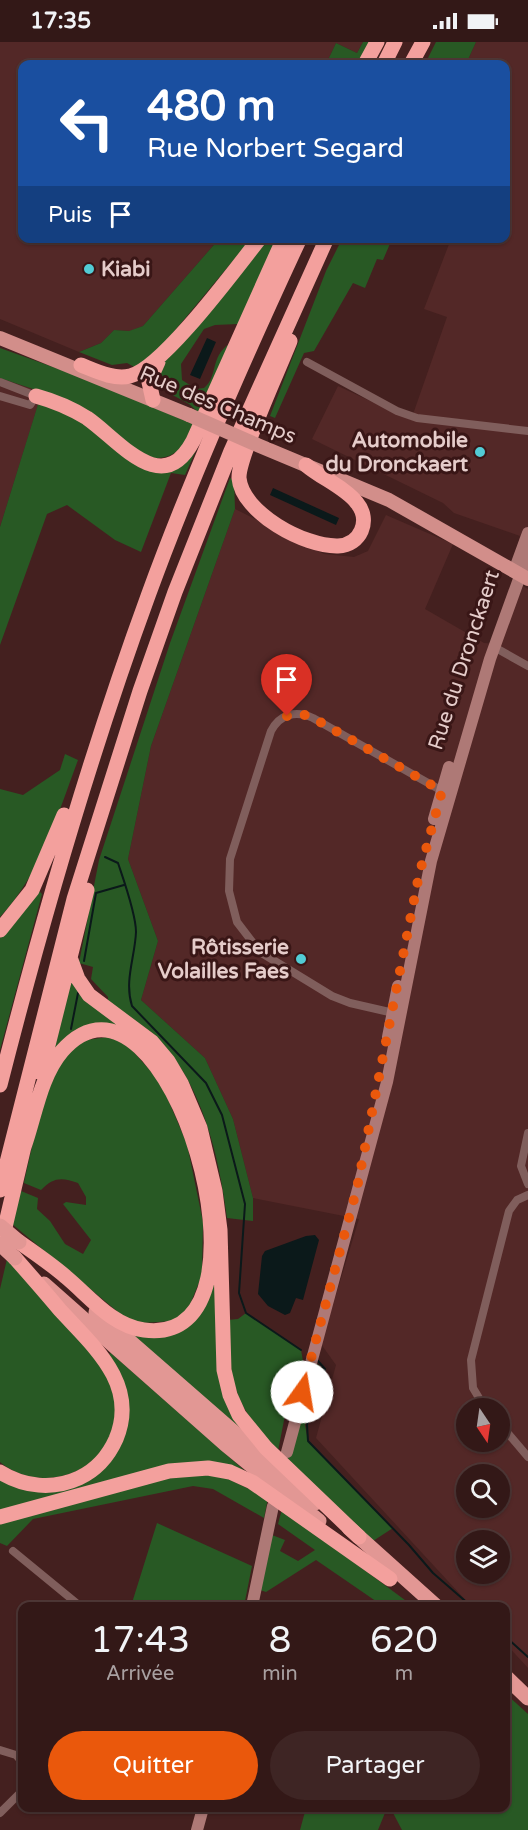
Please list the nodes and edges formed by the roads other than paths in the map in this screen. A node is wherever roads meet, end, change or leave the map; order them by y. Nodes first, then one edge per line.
1 (377, 42) edge
2 (395, 42) edge
3 (423, 42) edge
4 (366, 60) edge
5 (386, 60) edge
6 (413, 60) edge
7 (256, 243) edge
8 (282, 243) edge
9 (298, 243) edge
10 (325, 243) edge
11 (331, 243) edge
12 (0, 331) edge
13 (0, 338) edge
14 (166, 350) junction
15 (308, 362) dead end
16 (81, 365) junction
17 (98, 377) junction
18 (0, 382) edge
19 (0, 396) edge
20 (36, 396) junction
21 (153, 400) junction
22 (528, 430) edge
23 (306, 465) junction
24 (528, 533) edge
25 (523, 569) edge
26 (494, 647) junction
27 (528, 666) edge
28 (111, 699) junction
29 (446, 793) junction
30 (101, 819) junction
31 (0, 930) edge
32 (71, 960) junction
33 (397, 1014) junction
34 (0, 1085) edge
35 (528, 1133) edge
36 (24, 1147) junction
37 (528, 1184) edge
38 (0, 1190) edge
39 (528, 1195) edge
40 (0, 1226) edge
41 (19, 1242) junction
42 (0, 1244) edge
43 (0, 1249) edge
44 (15, 1258) junction
45 (479, 1398) edge
46 (510, 1436) edge
47 (285, 1449) dead end
48 (528, 1457) edge
49 (0, 1472) edge
50 (273, 1506) dead end
51 (0, 1517) edge
52 (359, 1537) junction
53 (14, 1551) dead end
54 (390, 1579) junction
55 (75, 1602) edge
56 (253, 1602) edge
57 (418, 1602) edge
58 (432, 1602) edge
59 (510, 1674) edge
60 (510, 1681) edge
61 (528, 1691) edge
62 (528, 1698) edge
63 (0, 1750) edge
64 (18, 1757) edge
65 (18, 1795) edge
66 (202, 1812) edge
67 (0, 1813) edge
68 (197, 1830) edge

1 - 4 highway
2 - 5 highway
3 - 6 highway
7 - 14 highway
8 - 20 highway
9 - 28 highway
10 - 30 highway
11 - 23 highway
12 - 16 main road, Rue des Champs
13 - 17 main road, Rue des Champs
14 - 16 highway
14 - 21 highway
15 - 22 street
16 - 17 main road, Rue des Champs
17 - 21 main road, Rue des Champs
18 - 20 street
19 - 20 street
21 - 23 main road, Rue des Champs, bridge
23 - 25 main road, Rue des Champs
24 - 25 main road, Rue du Dronckaert
25 - 26 main road, Rue du Dronckaert
25 - 29 main road, Rue du Dronckaert
26 - 27 street
26 - 29 main road, Rue du Dronckaert
28 - 31 highway
28 - 34 highway
29 - 33 main road, Rue du Dronckaert
29 - 33 street
30 - 32 highway
30 - 38 highway
32 - 36 highway
32 - 52 highway
33 - 47 main road, Rue du Dronckaert
35 - 37 street
36 - 41 highway
36 - 43 highway
39 - 45 street
40 - 41 highway, bridge
41 - 52 highway
42 - 44 highway, bridge
44 - 49 highway
44 - 54 highway
46 - 48 street
50 - 56 main road
51 - 54 highway
52 - 58 highway
53 - 55 street
54 - 57 highway
59 - 61 highway
60 - 62 highway
63 - 64 street
65 - 67 street
66 - 68 main road

